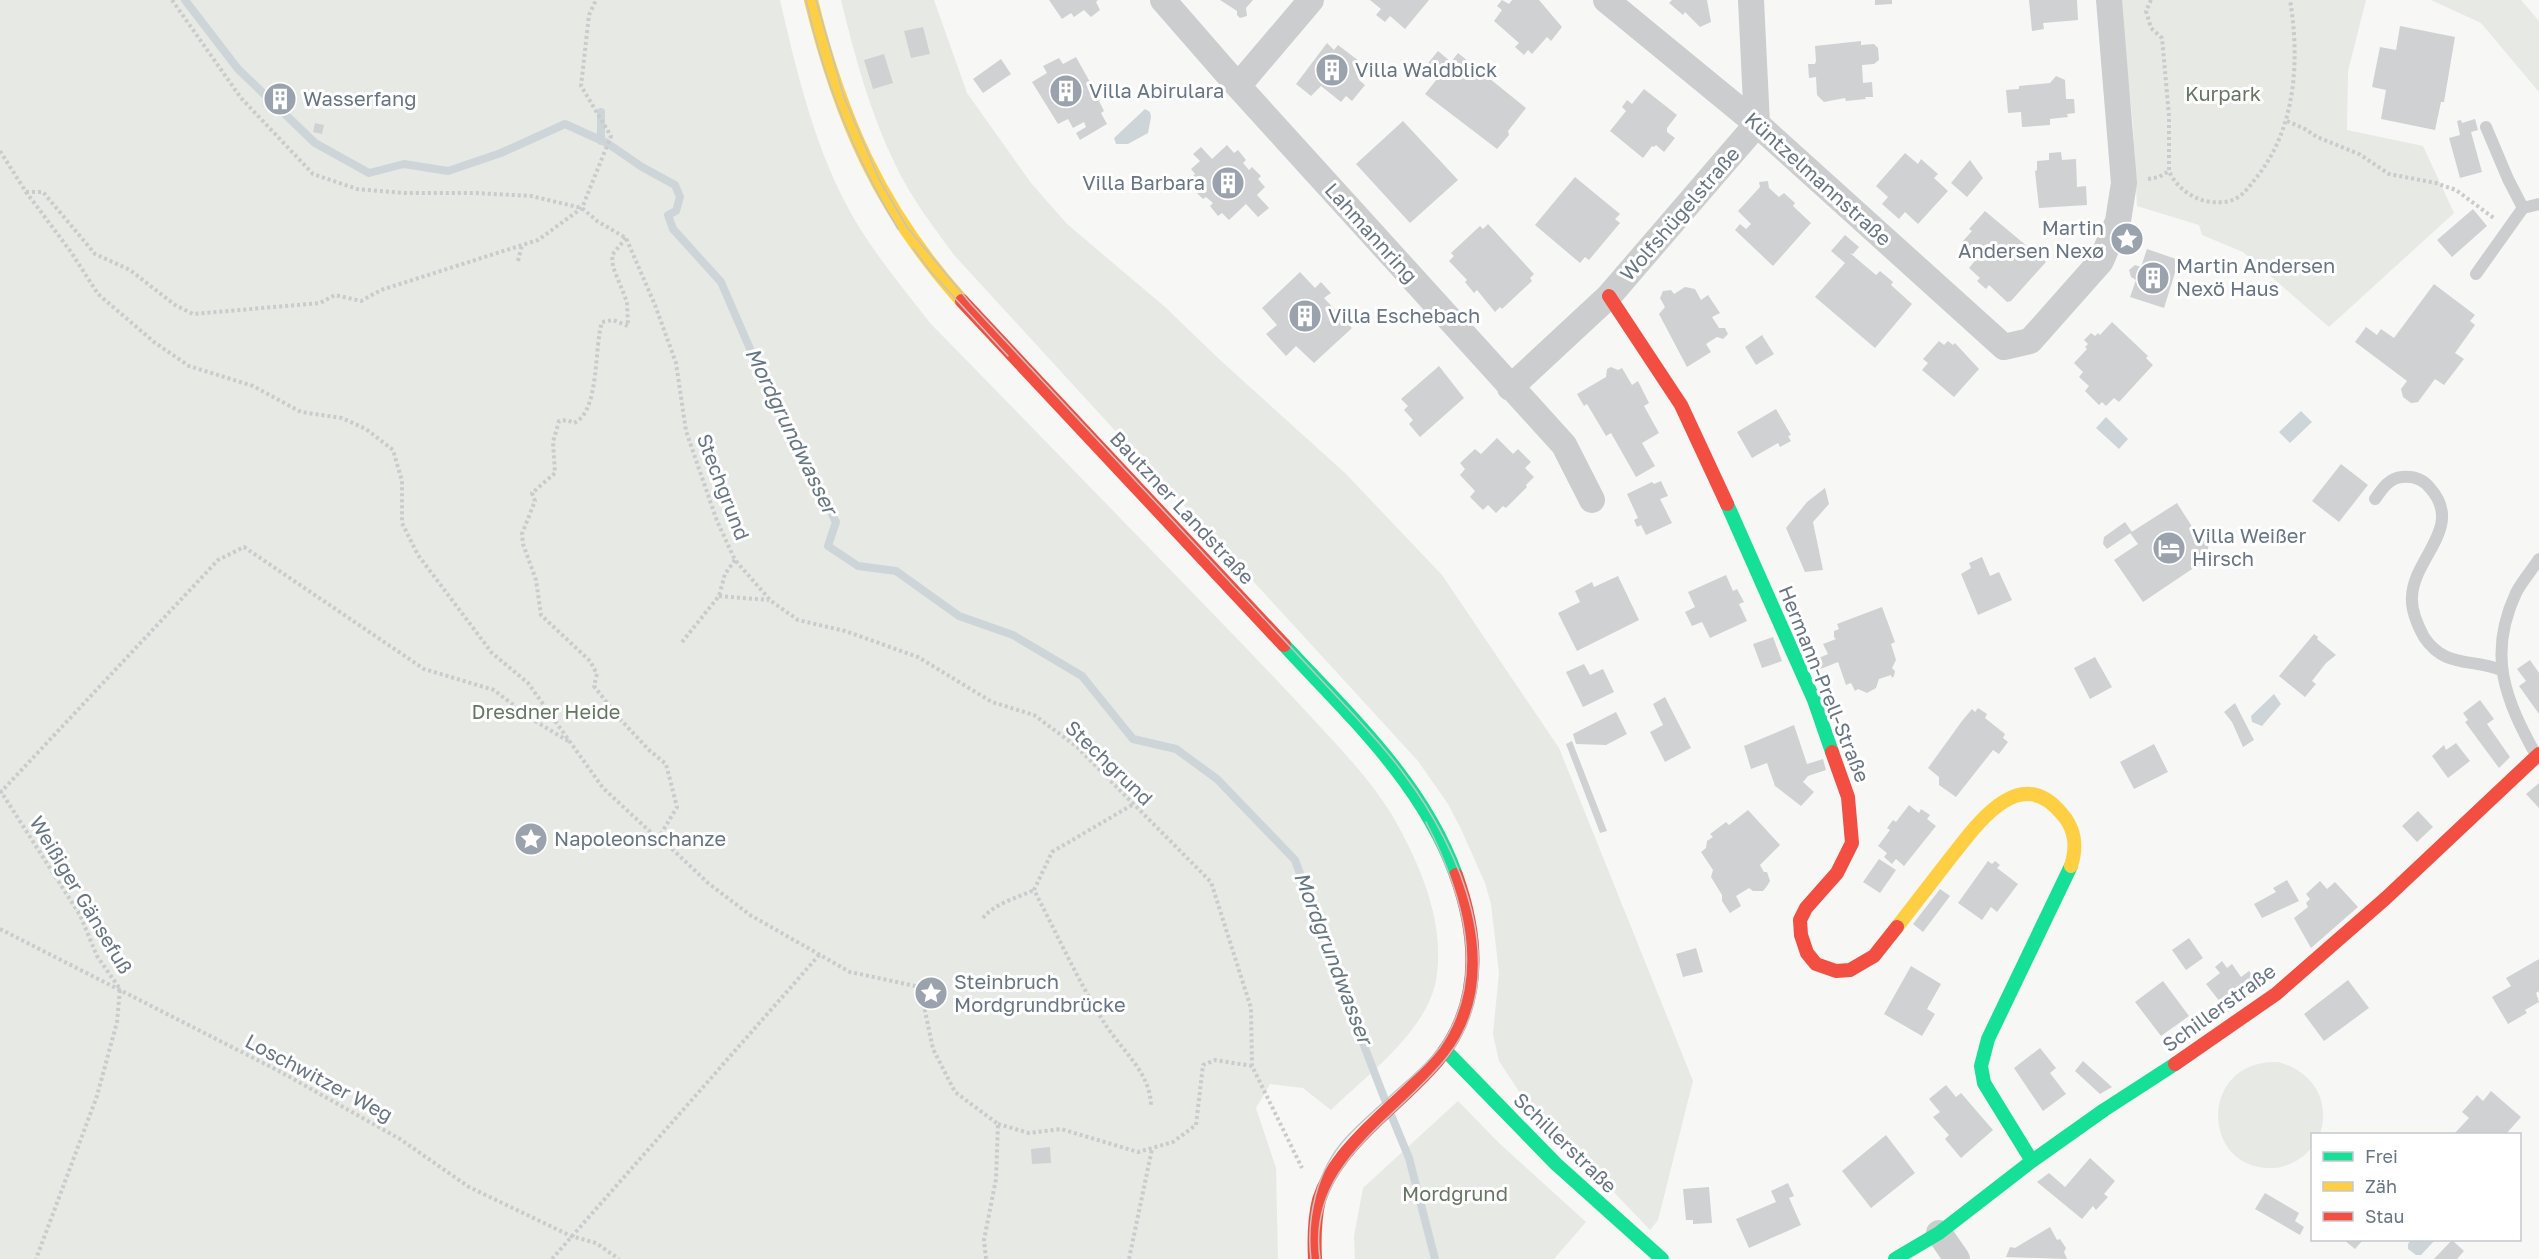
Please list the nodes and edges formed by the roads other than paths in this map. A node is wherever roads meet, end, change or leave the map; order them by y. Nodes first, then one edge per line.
1 (811, 0) edge
2 (1163, 0) edge
3 (1311, 0) edge
4 (1606, 0) edge
5 (1751, 0) edge
6 (2109, 0) edge
7 (1238, 86) junction
8 (1757, 124) junction
9 (2486, 127) dead end
10 (2539, 204) edge
11 (2523, 208) junction
12 (2476, 274) dead end
13 (1609, 296) junction
14 (1510, 388) junction
15 (2375, 499) dead end
16 (1592, 500) dead end
17 (2539, 559) edge
18 (2502, 670) junction
19 (2538, 755) edge
20 (1445, 1050) junction
21 (2032, 1161) junction
22 (1939, 1233) junction
23 (1316, 1259) edge
24 (1662, 1259) edge
25 (1895, 1259) edge
26 (1957, 1259) edge

1 - 20 street, Bautzner Landstraße
2 - 7 street, Lahmannring
3 - 7 street
4 - 8 street, Küntzelmannstraße
5 - 8 street
6 - 8 street, Küntzelmannstraße
7 - 14 street, Lahmannring
8 - 13 street, Wolfshügelstraße
9 - 11 lane
10 - 11 lane
11 - 12 lane
13 - 14 street, Wolfshügelstraße
13 - 21 street, Hermann-Prell-Straße
14 - 16 street, Lahmannring
15 - 18 lane
17 - 18 lane
18 - 19 lane
19 - 21 street, Schillerstraße
20 - 23 street, Bautzner Landstraße
20 - 24 street, Schillerstraße
21 - 22 street, Schillerstraße
22 - 25 street, Schillerstraße
22 - 26 street

